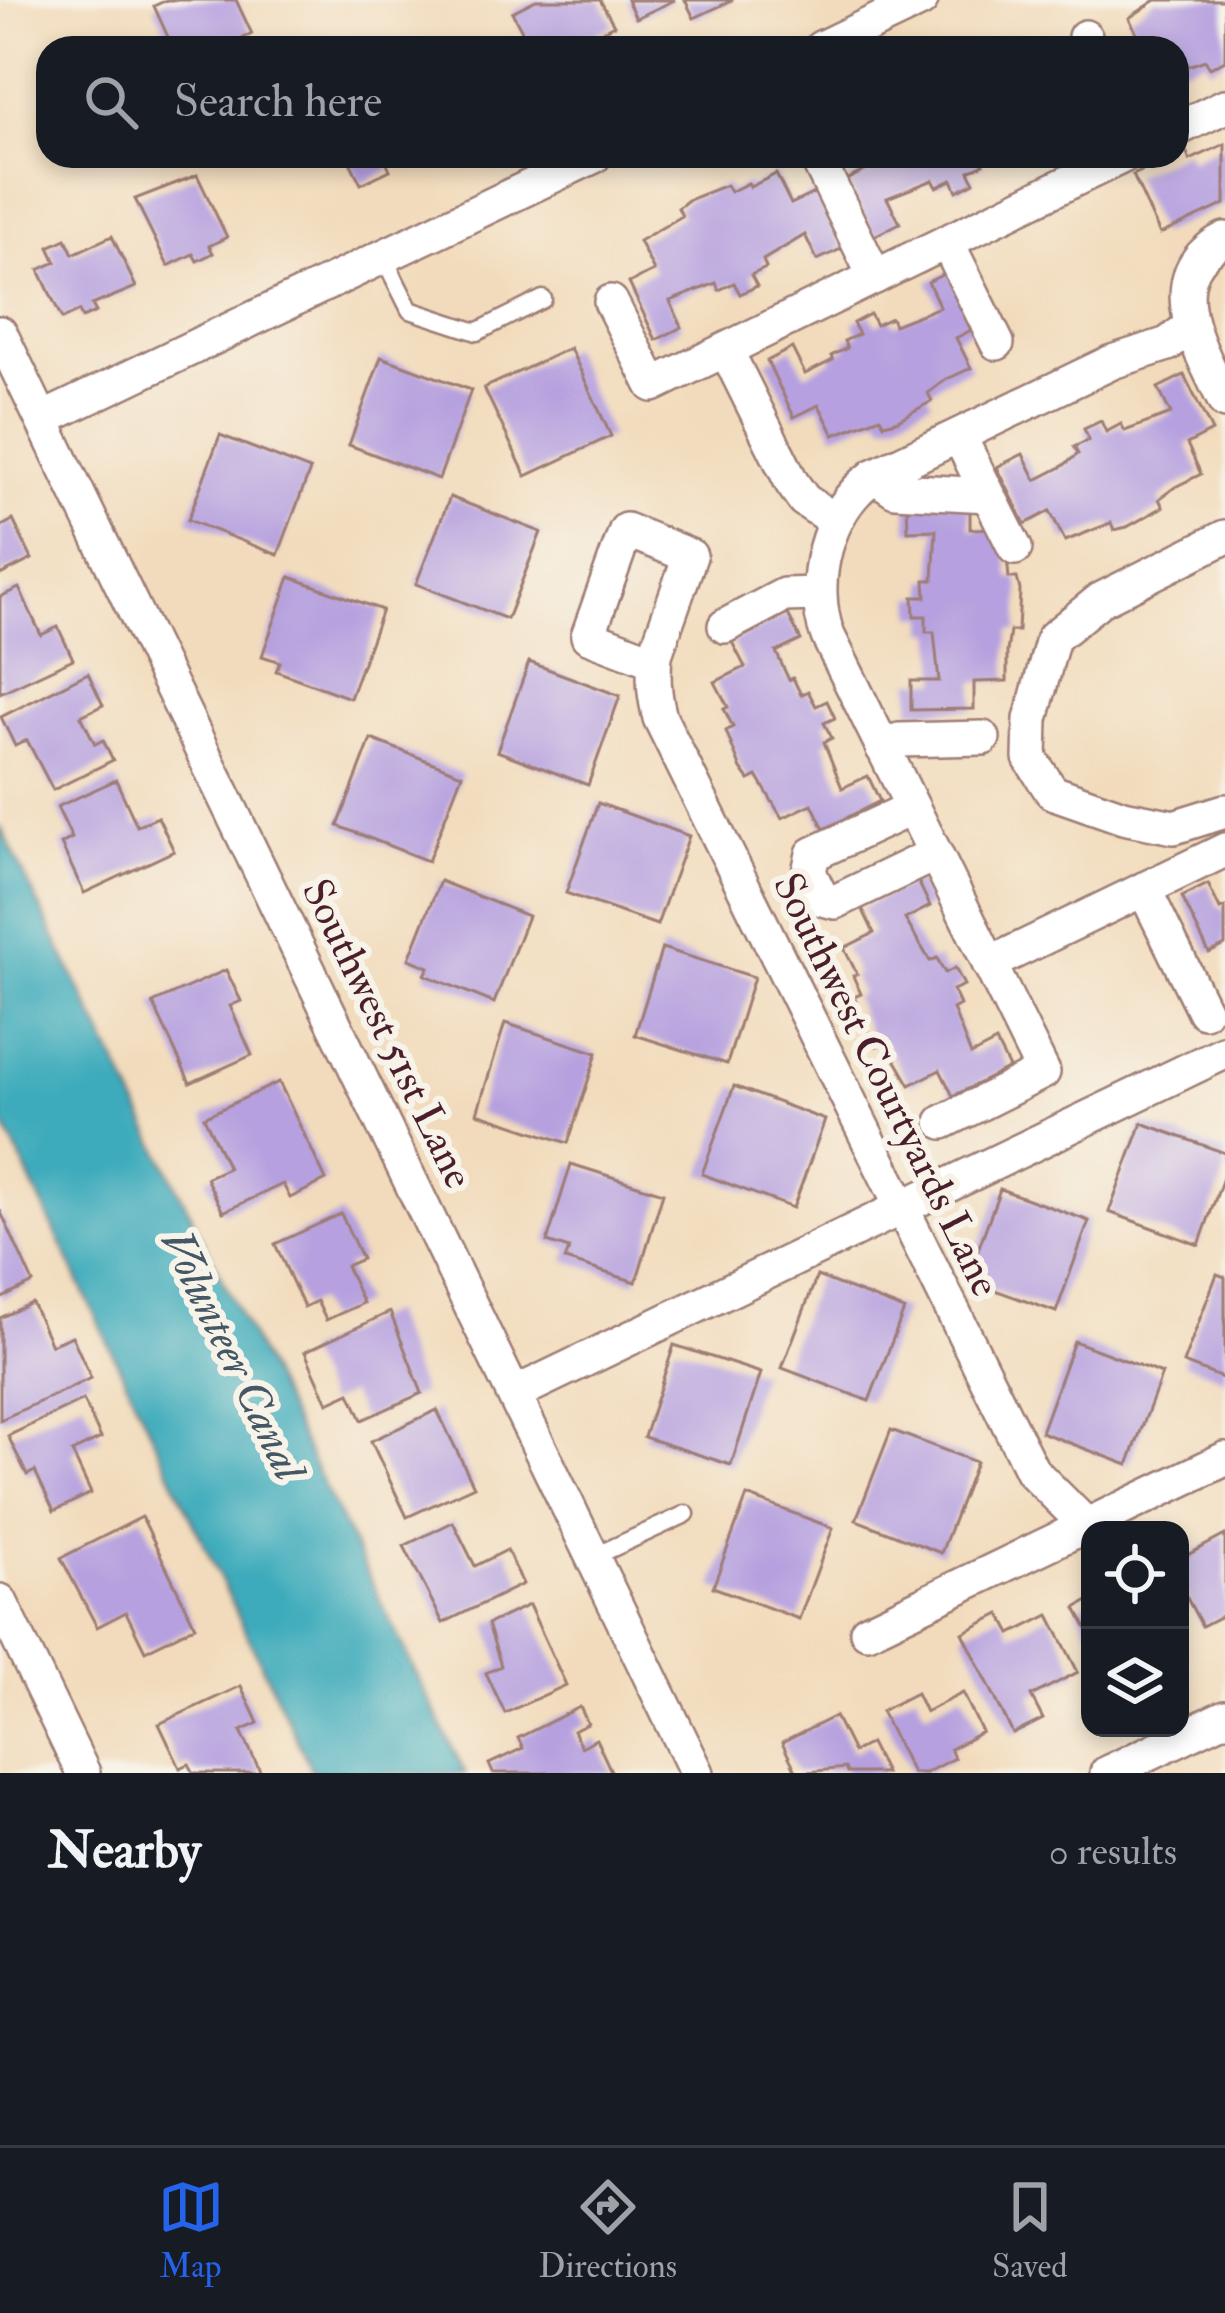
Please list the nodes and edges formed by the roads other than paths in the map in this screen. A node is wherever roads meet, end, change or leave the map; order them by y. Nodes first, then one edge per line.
1 (921, 0) edge
2 (846, 36) edge
3 (1225, 106) edge
4 (1189, 123) edge
5 (569, 168) edge
6 (822, 168) edge
7 (1079, 168) edge
8 (1225, 239) edge
9 (947, 242) junction
10 (383, 256) junction
11 (875, 277) junction
12 (543, 299) dead end
13 (611, 302) dead end
14 (1190, 327) junction
15 (0, 333) edge
16 (997, 343) dead end
17 (726, 350) junction
18 (1225, 401) edge
19 (43, 419) junction
20 (959, 436) junction
21 (874, 476) junction
22 (988, 495) junction
23 (834, 520) junction
24 (1225, 537) edge
25 (1015, 548) dead end
26 (818, 594) junction
27 (725, 626) dead end
28 (654, 662) dead end
29 (983, 738) dead end
30 (882, 747) junction
31 (912, 808) junction
32 (1225, 811) edge
33 (1225, 850) edge
34 (935, 854) junction
35 (1144, 890) junction
36 (989, 964) junction
37 (1204, 1011) dead end
38 (1225, 1052) edge
39 (943, 1123) dead end
40 (899, 1211) junction
41 (514, 1394) junction
42 (1225, 1459) edge
43 (686, 1514) dead end
44 (1082, 1521) edge
45 (1091, 1521) edge
46 (1081, 1526) edge
47 (593, 1557) junction
48 (0, 1601) edge
49 (867, 1631) dead end
50 (1225, 1717) edge
51 (83, 1773) edge
52 (697, 1773) edge
53 (1107, 1773) edge

1 - 2 street
3 - 4 street
5 - 10 street
6 - 11 street
7 - 9 street
8 - 14 street
9 - 11 street
9 - 16 street
10 - 12 lane
10 - 19 street
11 - 17 street
13 - 17 street
14 - 18 street
14 - 20 street
15 - 19 street, Southwest 51st Lane
17 - 23 street
19 - 41 street, Southwest 51st Lane
20 - 21 street
20 - 22 street
21 - 22 street
21 - 23 street
22 - 25 street
23 - 26 street
24 - 32 street
26 - 27 street
26 - 30 street
28 - 40 street, Southwest Courtyards Lane
29 - 30 street
30 - 31 street
31 - 34 street
31 - 34 street
33 - 35 street
34 - 36 street
35 - 36 street
35 - 37 street
36 - 39 street
38 - 40 street
40 - 41 street
40 - 44 street, Southwest Courtyards Lane
41 - 47 street, Southwest 51st Lane
42 - 45 street
43 - 47 lane
46 - 49 street
47 - 52 street, Southwest 51st Lane
48 - 51 street
50 - 53 street

